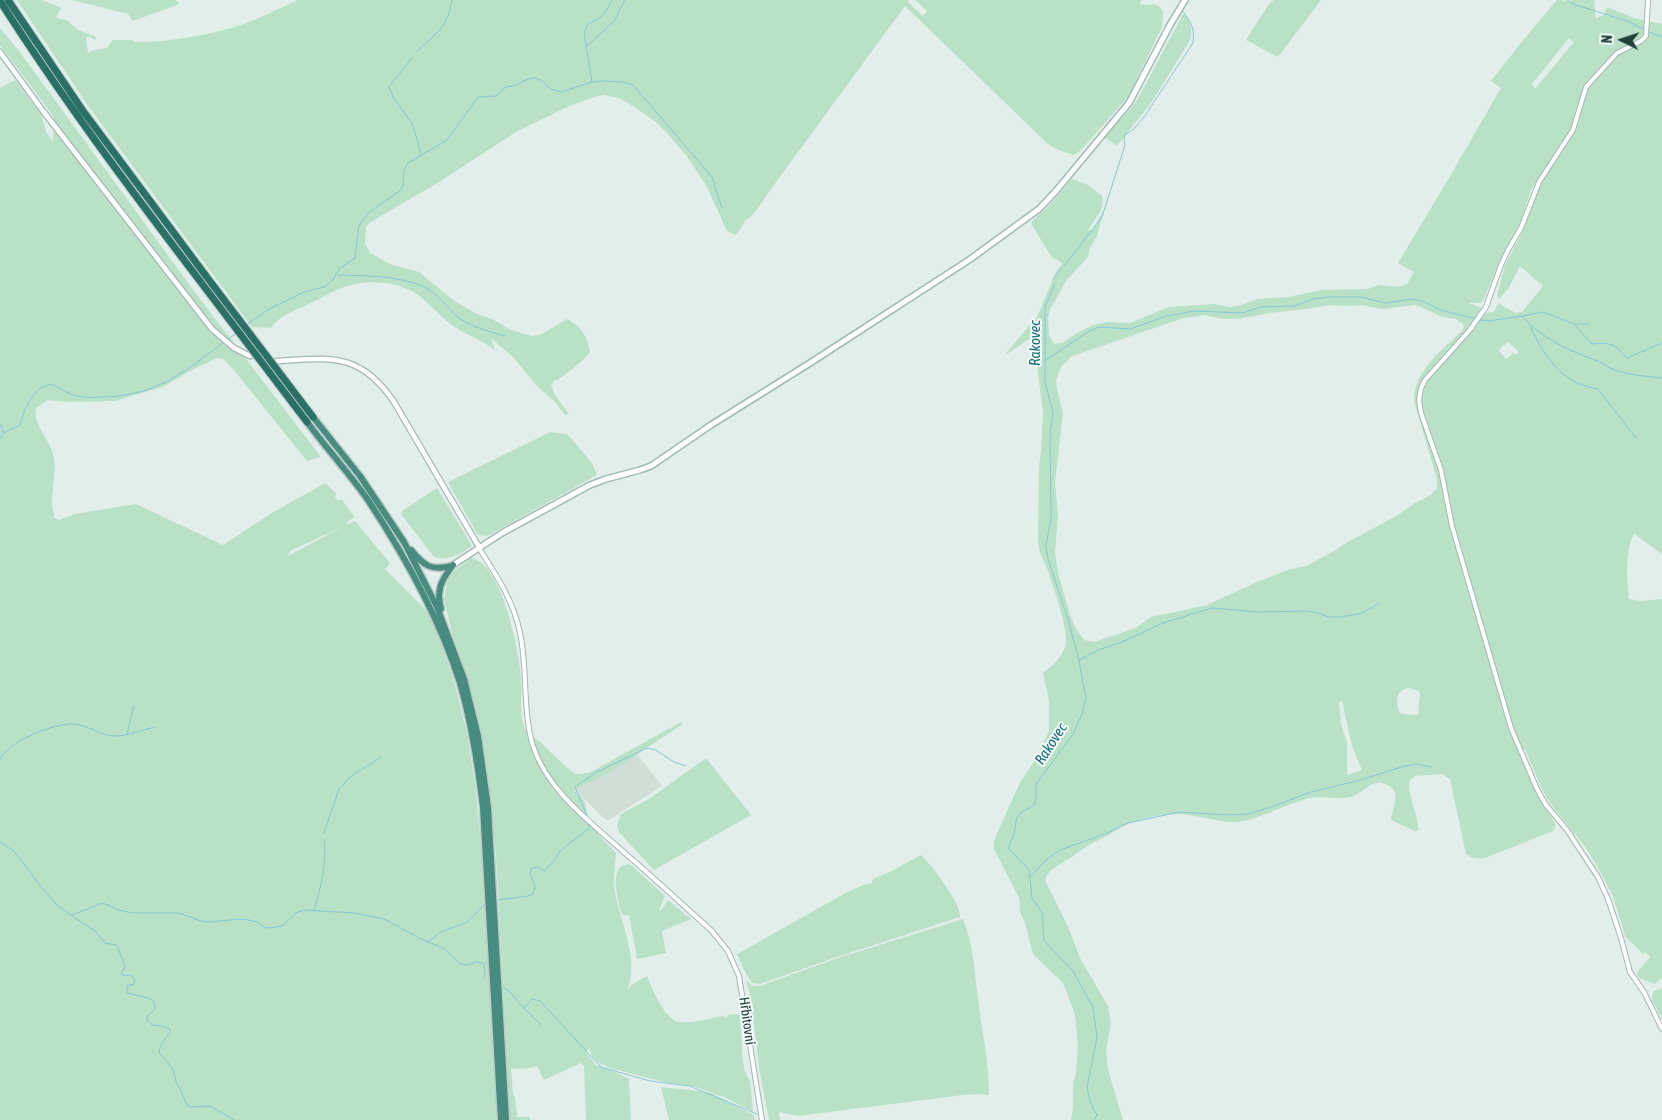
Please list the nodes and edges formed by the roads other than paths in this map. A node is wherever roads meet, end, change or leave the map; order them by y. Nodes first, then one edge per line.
1 (8, 0) edge
2 (1185, 0) edge
3 (1648, 0) edge
4 (0, 1) edge
5 (0, 52) edge
6 (203, 278) junction
7 (250, 356) tunnel mouth
8 (277, 360) tunnel mouth
9 (313, 417) joint
10 (307, 422) joint
11 (404, 542) junction
12 (479, 547) junction
13 (453, 565) junction
14 (447, 630) junction
15 (1662, 1029) edge
16 (501, 1120) edge
17 (506, 1120) edge
18 (762, 1120) edge

1 - 6 highway
2 - 12 main road
3 - 15 street
4 - 6 highway
5 - 7 street
6 - 9 highway, bridge
6 - 10 highway, bridge
8 - 12 street
9 - 11 highway
10 - 16 highway
11 - 13 highway
11 - 14 highway
12 - 13 main road
12 - 18 street, Hřbitovní
13 - 14 highway
14 - 17 highway

